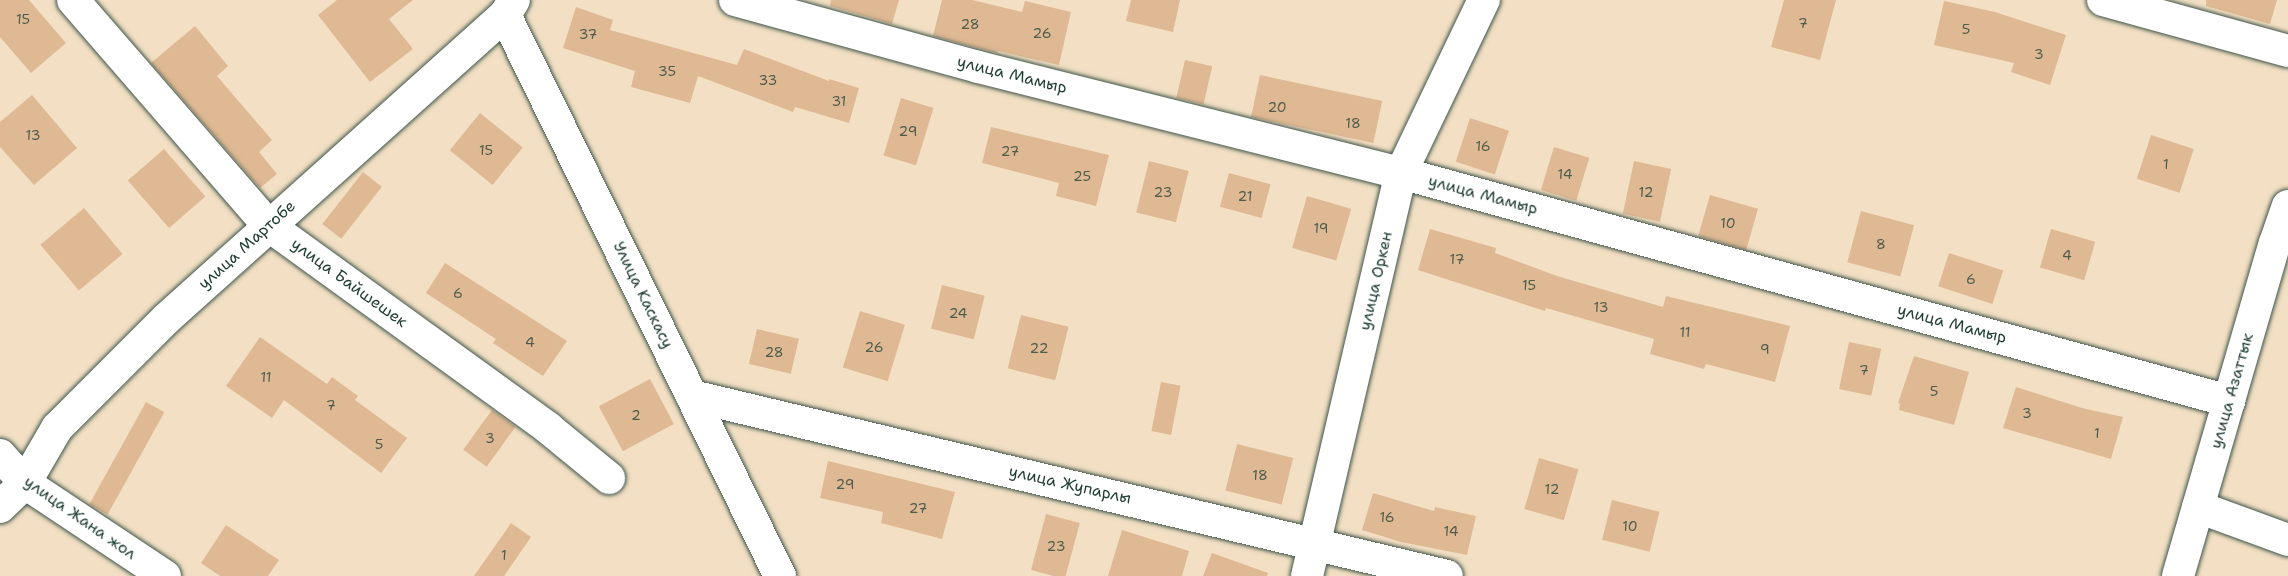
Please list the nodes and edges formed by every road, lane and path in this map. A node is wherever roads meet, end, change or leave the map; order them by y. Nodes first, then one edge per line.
1 (73, 0) edge
2 (735, 0) edge
3 (1484, 0) edge
4 (2103, 0) edge
5 (510, 7) edge
6 (2288, 51) edge
7 (1401, 172) junction
8 (2288, 206) edge
9 (268, 225) junction
10 (2281, 246) edge
11 (692, 396) junction
12 (2229, 401) junction
13 (0, 455) edge
14 (609, 478) dead end
15 (25, 483) junction
16 (0, 507) edge
17 (2198, 507) junction
18 (2288, 540) edge
19 (1315, 543) junction
20 (165, 576) edge
21 (780, 576) edge
22 (1307, 576) edge
23 (1447, 576) edge
24 (2178, 576) edge

1 - 9 street, улица Байшешек
2 - 7 street, улица Мамыр
3 - 7 street, улица Оркен
4 - 6 street
5 - 9 street, улица Мартобе
5 - 11 street, Улица Каскасу
7 - 12 street, улица Мамыр
7 - 19 street, улица Оркен
8 - 10 street, улица Азаттык
9 - 14 street, улица Байшешек
9 - 15 street, улица Мартобе
10 - 12 street, улица Азаттык
11 - 19 street, улица Жупарлы
11 - 21 street, Улица Каскасу
12 - 17 street, улица Азаттык
13 - 15 street, улица Жана жол
15 - 16 street, улица Мартобе
15 - 20 street, улица Жана жол
17 - 18 street
17 - 24 street, улица Азаттык
19 - 22 street, улица Оркен
19 - 23 street, улица Жупарлы

